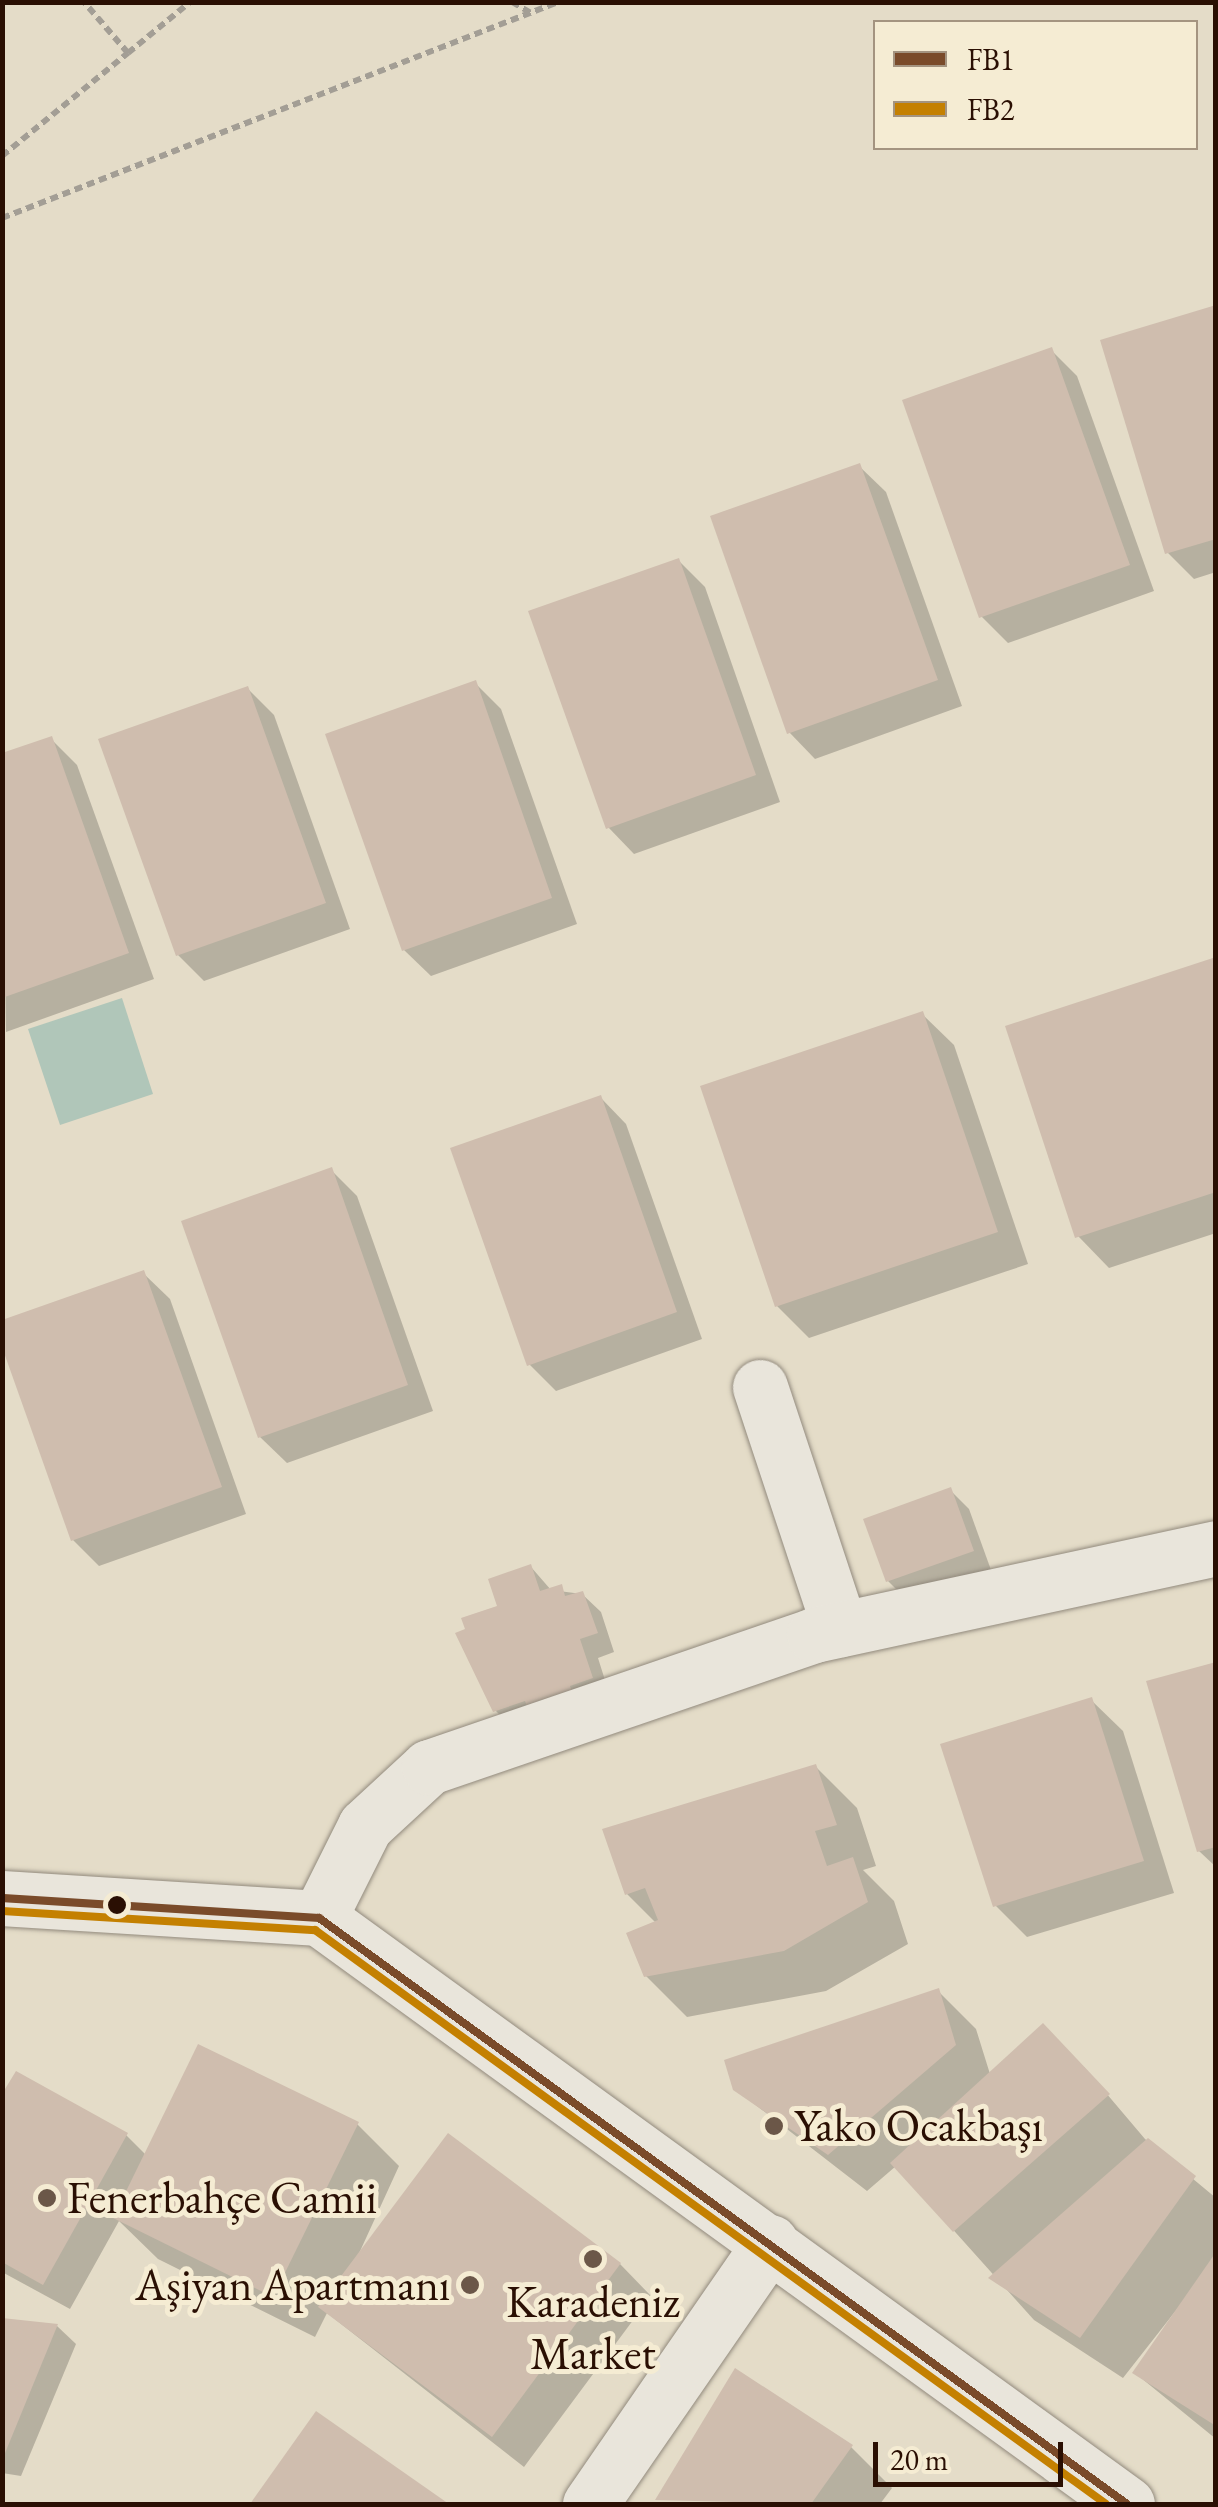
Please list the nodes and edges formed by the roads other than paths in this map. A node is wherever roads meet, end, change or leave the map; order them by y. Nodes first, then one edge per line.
1 (760, 1387) dead end
2 (1216, 1548) edge
3 (840, 1629) junction
4 (2, 1898) edge
5 (319, 1918) junction
6 (770, 2242) junction
7 (590, 2504) edge
8 (1128, 2504) edge

1 - 3 street
2 - 3 street
3 - 5 street
4 - 5 street
5 - 6 street
6 - 7 street
6 - 8 street

